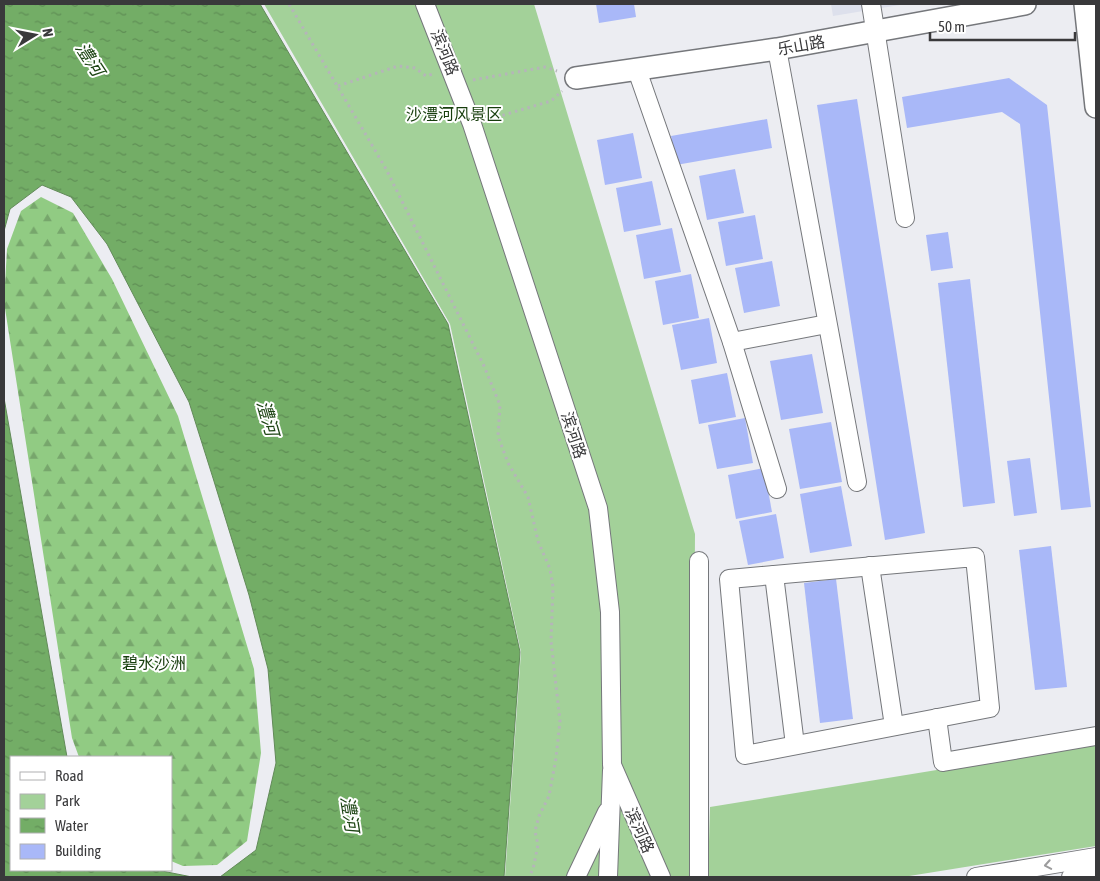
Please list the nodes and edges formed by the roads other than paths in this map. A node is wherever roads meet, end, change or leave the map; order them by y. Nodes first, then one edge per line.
1 (425, 4) edge
2 (871, 4) edge
3 (1025, 4) edge
4 (1085, 4) edge
5 (875, 32) junction
6 (777, 50) junction
7 (637, 70) junction
8 (576, 78) road end
9 (1096, 107) edge
10 (905, 218) dead end
11 (827, 324) junction
12 (732, 342) junction
13 (857, 482) dead end
14 (777, 489) dead end
15 (698, 561) dead end
16 (870, 566) junction
17 (774, 575) junction
18 (937, 718) junction
19 (894, 726) junction
20 (1096, 736) edge
21 (795, 745) junction
22 (612, 764) junction
23 (611, 805) junction
24 (1096, 857) edge
25 (1096, 872) edge
26 (576, 877) edge
27 (608, 877) edge
28 (661, 877) edge
29 (699, 877) edge
30 (976, 877) edge
31 (1071, 877) edge

1 - 22 street, 滨河路
2 - 5 street
3 - 5 street, 乐山路
4 - 9 street
5 - 6 street, 乐山路
5 - 10 street
6 - 7 street, 乐山路
6 - 11 street
7 - 8 street, 乐山路
7 - 12 street
11 - 12 street
11 - 13 street
12 - 14 street
15 - 29 street
16 - 17 street
16 - 18 street
16 - 19 street
17 - 21 street
17 - 21 street
18 - 19 street
18 - 20 street
19 - 21 street
22 - 23 street
22 - 28 street, 滨河路
23 - 26 street
23 - 27 street
24 -> 30 street
25 - 31 street

